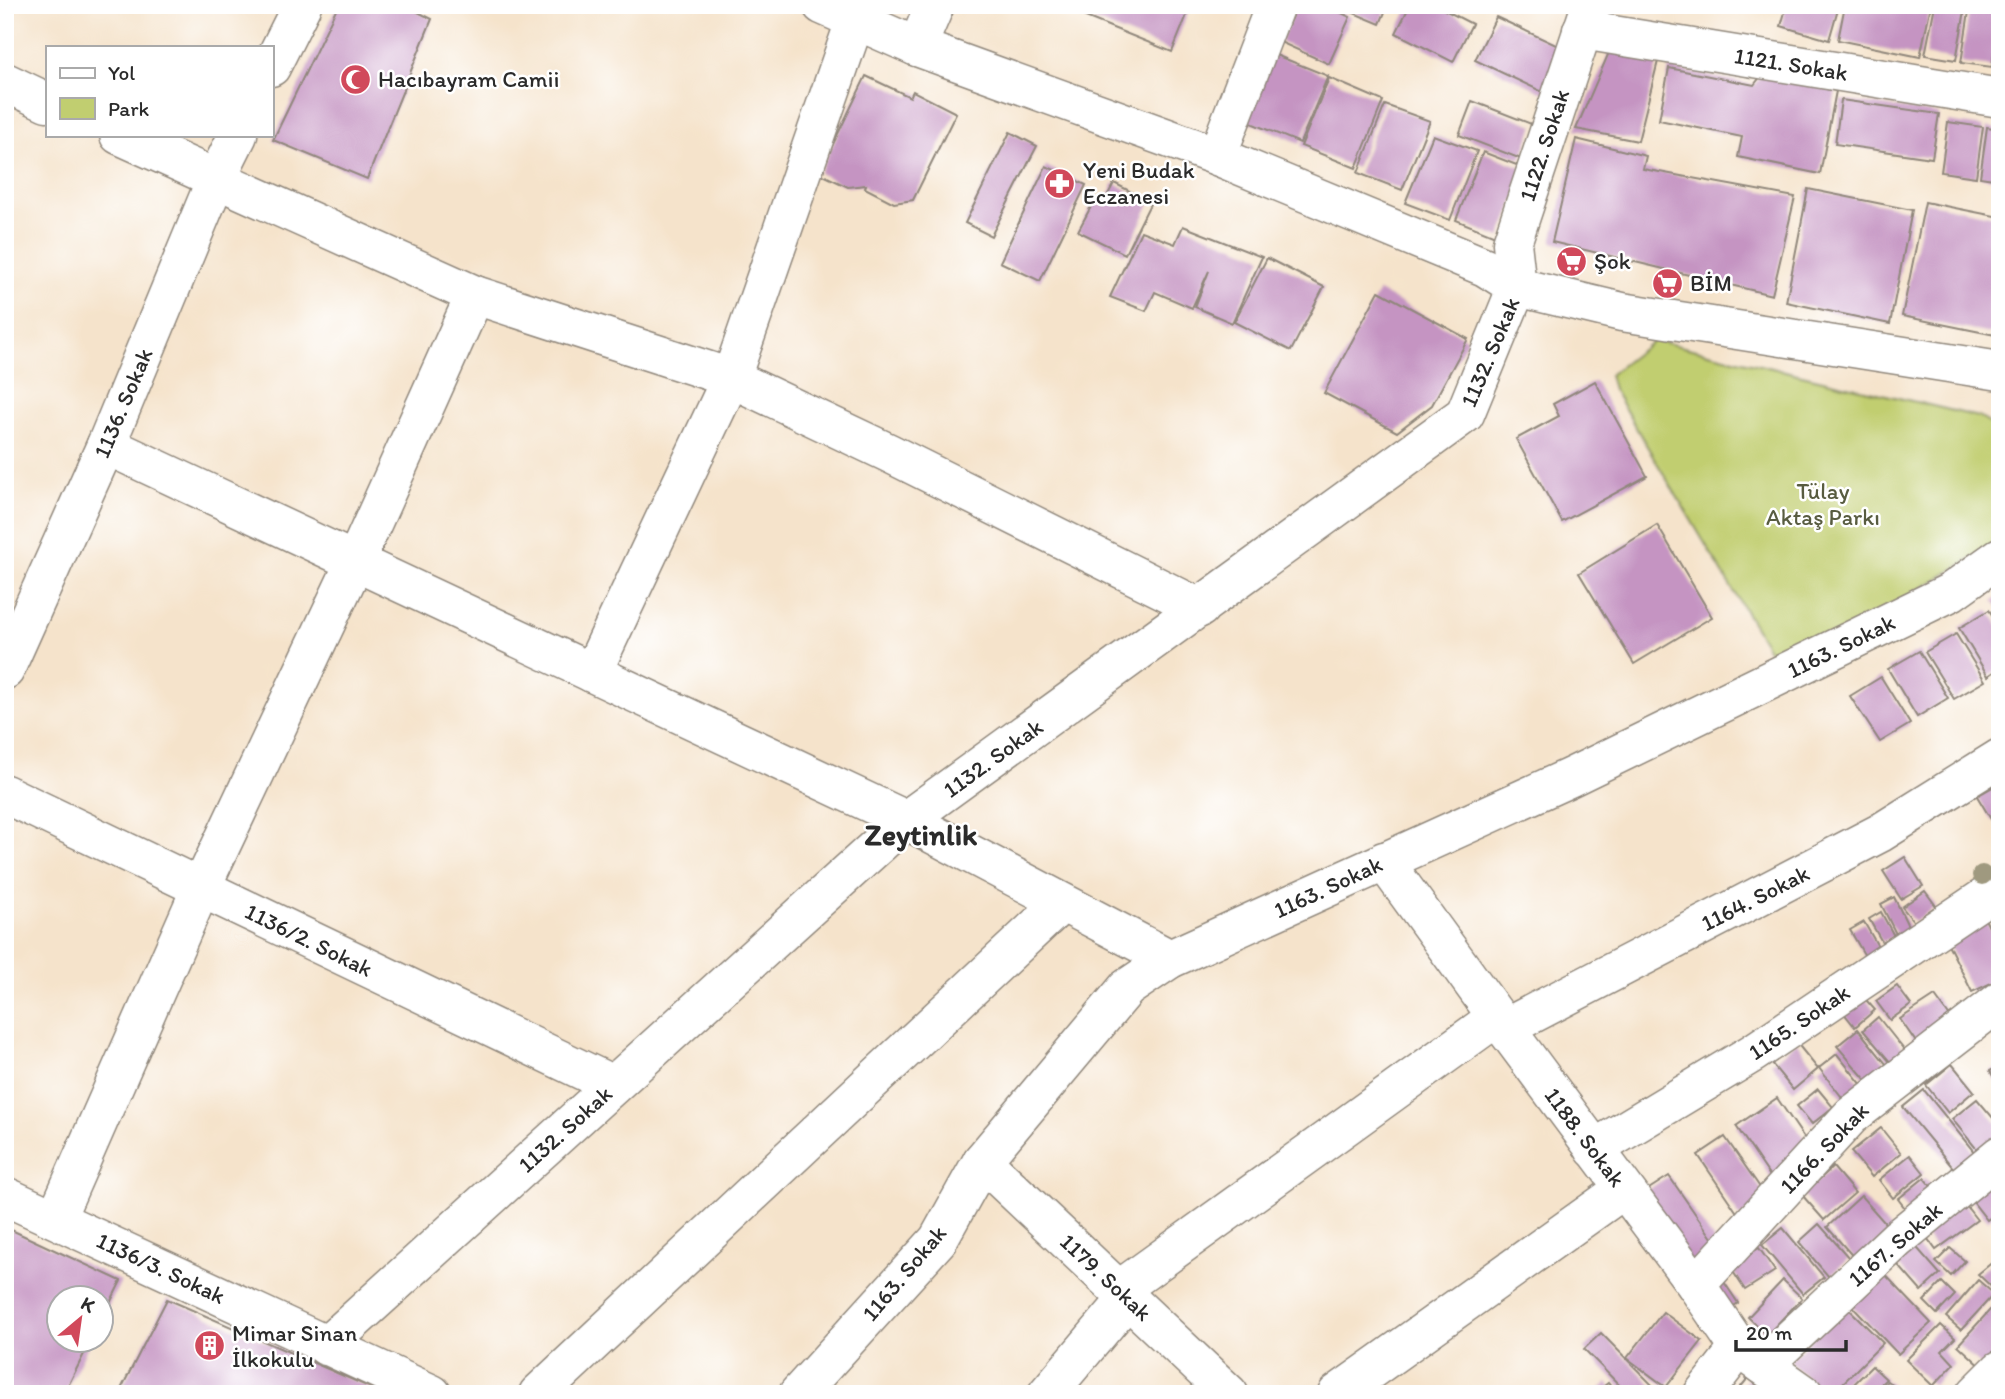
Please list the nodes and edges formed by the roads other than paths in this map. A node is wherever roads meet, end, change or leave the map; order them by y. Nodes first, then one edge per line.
1 (302, 5) edge
2 (935, 5) edge
3 (1275, 5) edge
4 (838, 13) edge
5 (1586, 18) edge
6 (917, 47) junction
7 (273, 63) edge
8 (5, 82) edge
9 (2000, 98) edge
10 (46, 102) edge
11 (121, 136) edge
12 (238, 136) edge
13 (1217, 156) junction
14 (216, 179) junction
15 (1517, 287) junction
16 (475, 295) junction
17 (2000, 371) edge
18 (730, 378) junction
19 (106, 445) junction
20 (2000, 557) edge
21 (355, 562) junction
22 (1200, 608) junction
23 (5, 670) edge
24 (592, 673) junction
25 (2000, 758) edge
26 (5, 794) edge
27 (906, 820) junction
28 (1384, 861) junction
29 (2000, 887) edge
30 (201, 888) junction
31 (1062, 903) junction
32 (1170, 959) junction
33 (2000, 1001) edge
34 (1501, 1023) junction
35 (613, 1085) junction
36 (1594, 1149) junction
37 (2000, 1155) edge
38 (982, 1161) junction
39 (1624, 1189) junction
40 (5, 1196) edge
41 (56, 1218) junction
42 (1696, 1285) junction
43 (1125, 1293) junction
44 (326, 1346) junction
45 (1751, 1356) junction
46 (2000, 1370) edge
47 (432, 1394) edge
48 (538, 1394) edge
49 (798, 1394) edge
50 (1047, 1394) edge
51 (1229, 1394) edge
52 (1337, 1394) edge
53 (1703, 1394) edge
54 (1804, 1394) edge
55 (1976, 1394) edge

1 - 7 street
2 - 6 street
3 - 13 street
4 - 6 street
4 - 18 street
5 - 9 street, 1121. Sokak
5 - 15 street, 1122. Sokak
6 - 13 street
8 - 10 street
11 - 14 street
12 - 14 street, 1136. Sokak
13 - 15 street
14 - 16 street
14 - 19 street, 1136. Sokak
15 - 17 street
15 - 22 street, 1132. Sokak
16 - 18 street
16 - 21 street
18 - 22 street
18 - 24 street
19 - 21 street
19 - 23 street, 1136. Sokak
20 - 28 street, 1163. Sokak
21 - 24 street
21 - 30 street
22 - 27 street, 1132. Sokak
24 - 27 street
25 - 34 street, 1164. Sokak
26 - 30 street, 1136/2. Sokak
27 - 31 street
27 - 35 street, 1132. Sokak
28 - 32 street, 1163. Sokak
28 - 34 street, 1188. Sokak
29 - 36 street, 1165. Sokak
30 - 35 street, 1136/2. Sokak
30 - 41 street
31 - 32 street
31 - 48 street
32 - 38 street, 1163. Sokak
33 - 42 street, 1166. Sokak
34 - 36 street, 1188. Sokak
34 - 43 street, 1164. Sokak
35 - 44 street, 1132. Sokak
36 - 39 street, 1188. Sokak
37 - 45 street, 1167. Sokak
38 - 43 street, 1179. Sokak
38 - 49 street, 1163. Sokak
39 - 42 street, 1188. Sokak
39 - 52 street
40 - 41 street, 1136/3. Sokak
41 - 44 street, 1136/3. Sokak
42 - 45 street, 1188. Sokak
43 - 50 street
43 - 51 street, 1179. Sokak
44 - 47 street, 1136/3. Sokak
45 - 53 street, 1167. Sokak
45 - 54 street, 1188. Sokak
46 - 55 street

